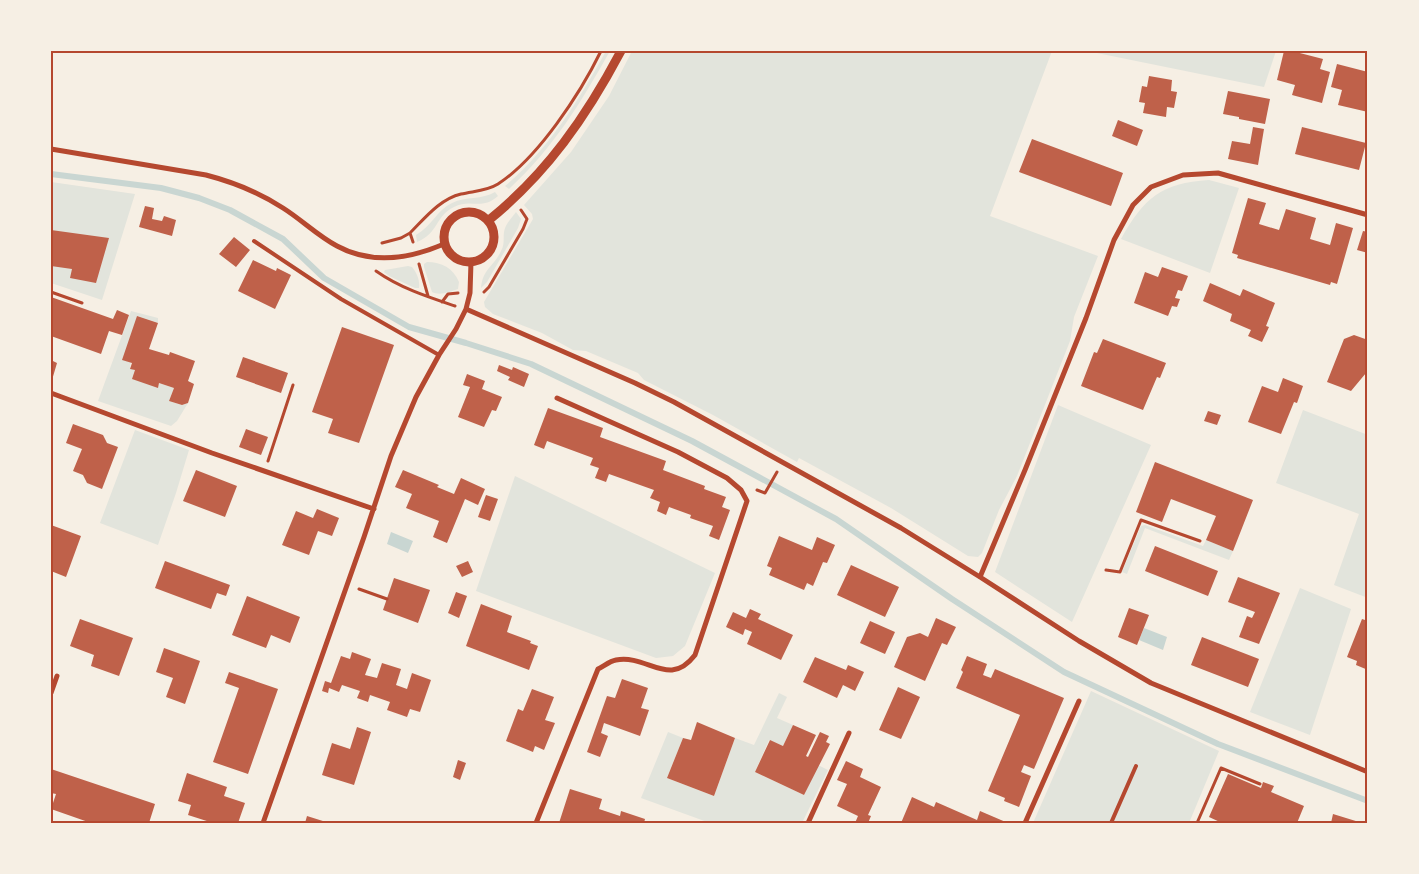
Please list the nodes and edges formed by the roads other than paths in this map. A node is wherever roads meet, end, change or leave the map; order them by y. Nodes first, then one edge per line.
1 (621, 51) edge
2 (51, 149) edge
3 (1368, 215) edge
4 (488, 220) junction
5 (254, 241) dead end
6 (444, 244) junction
7 (471, 262) junction
8 (466, 309) junction
9 (438, 355) junction
10 (51, 393) edge
11 (557, 398) dead end
12 (374, 509) junction
13 (980, 576) junction
14 (57, 676) dead end
15 (51, 693) edge
16 (1079, 701) dead end
17 (849, 734) dead end
18 (1136, 766) dead end
19 (1368, 772) edge
20 (263, 823) edge
21 (536, 823) edge
22 (808, 823) edge
23 (1025, 823) edge
24 (1112, 823) edge

1 - 4 street
2 - 6 street
3 - 13 street
4 - 6 street
4 - 7 street
5 - 9 lane
6 - 7 street
7 - 8 street
8 - 9 street
8 - 13 street
9 - 12 street
10 - 12 street
11 - 21 street
12 - 20 street
13 - 19 street
14 - 15 street
16 - 23 street
17 - 22 street
18 - 24 lane

